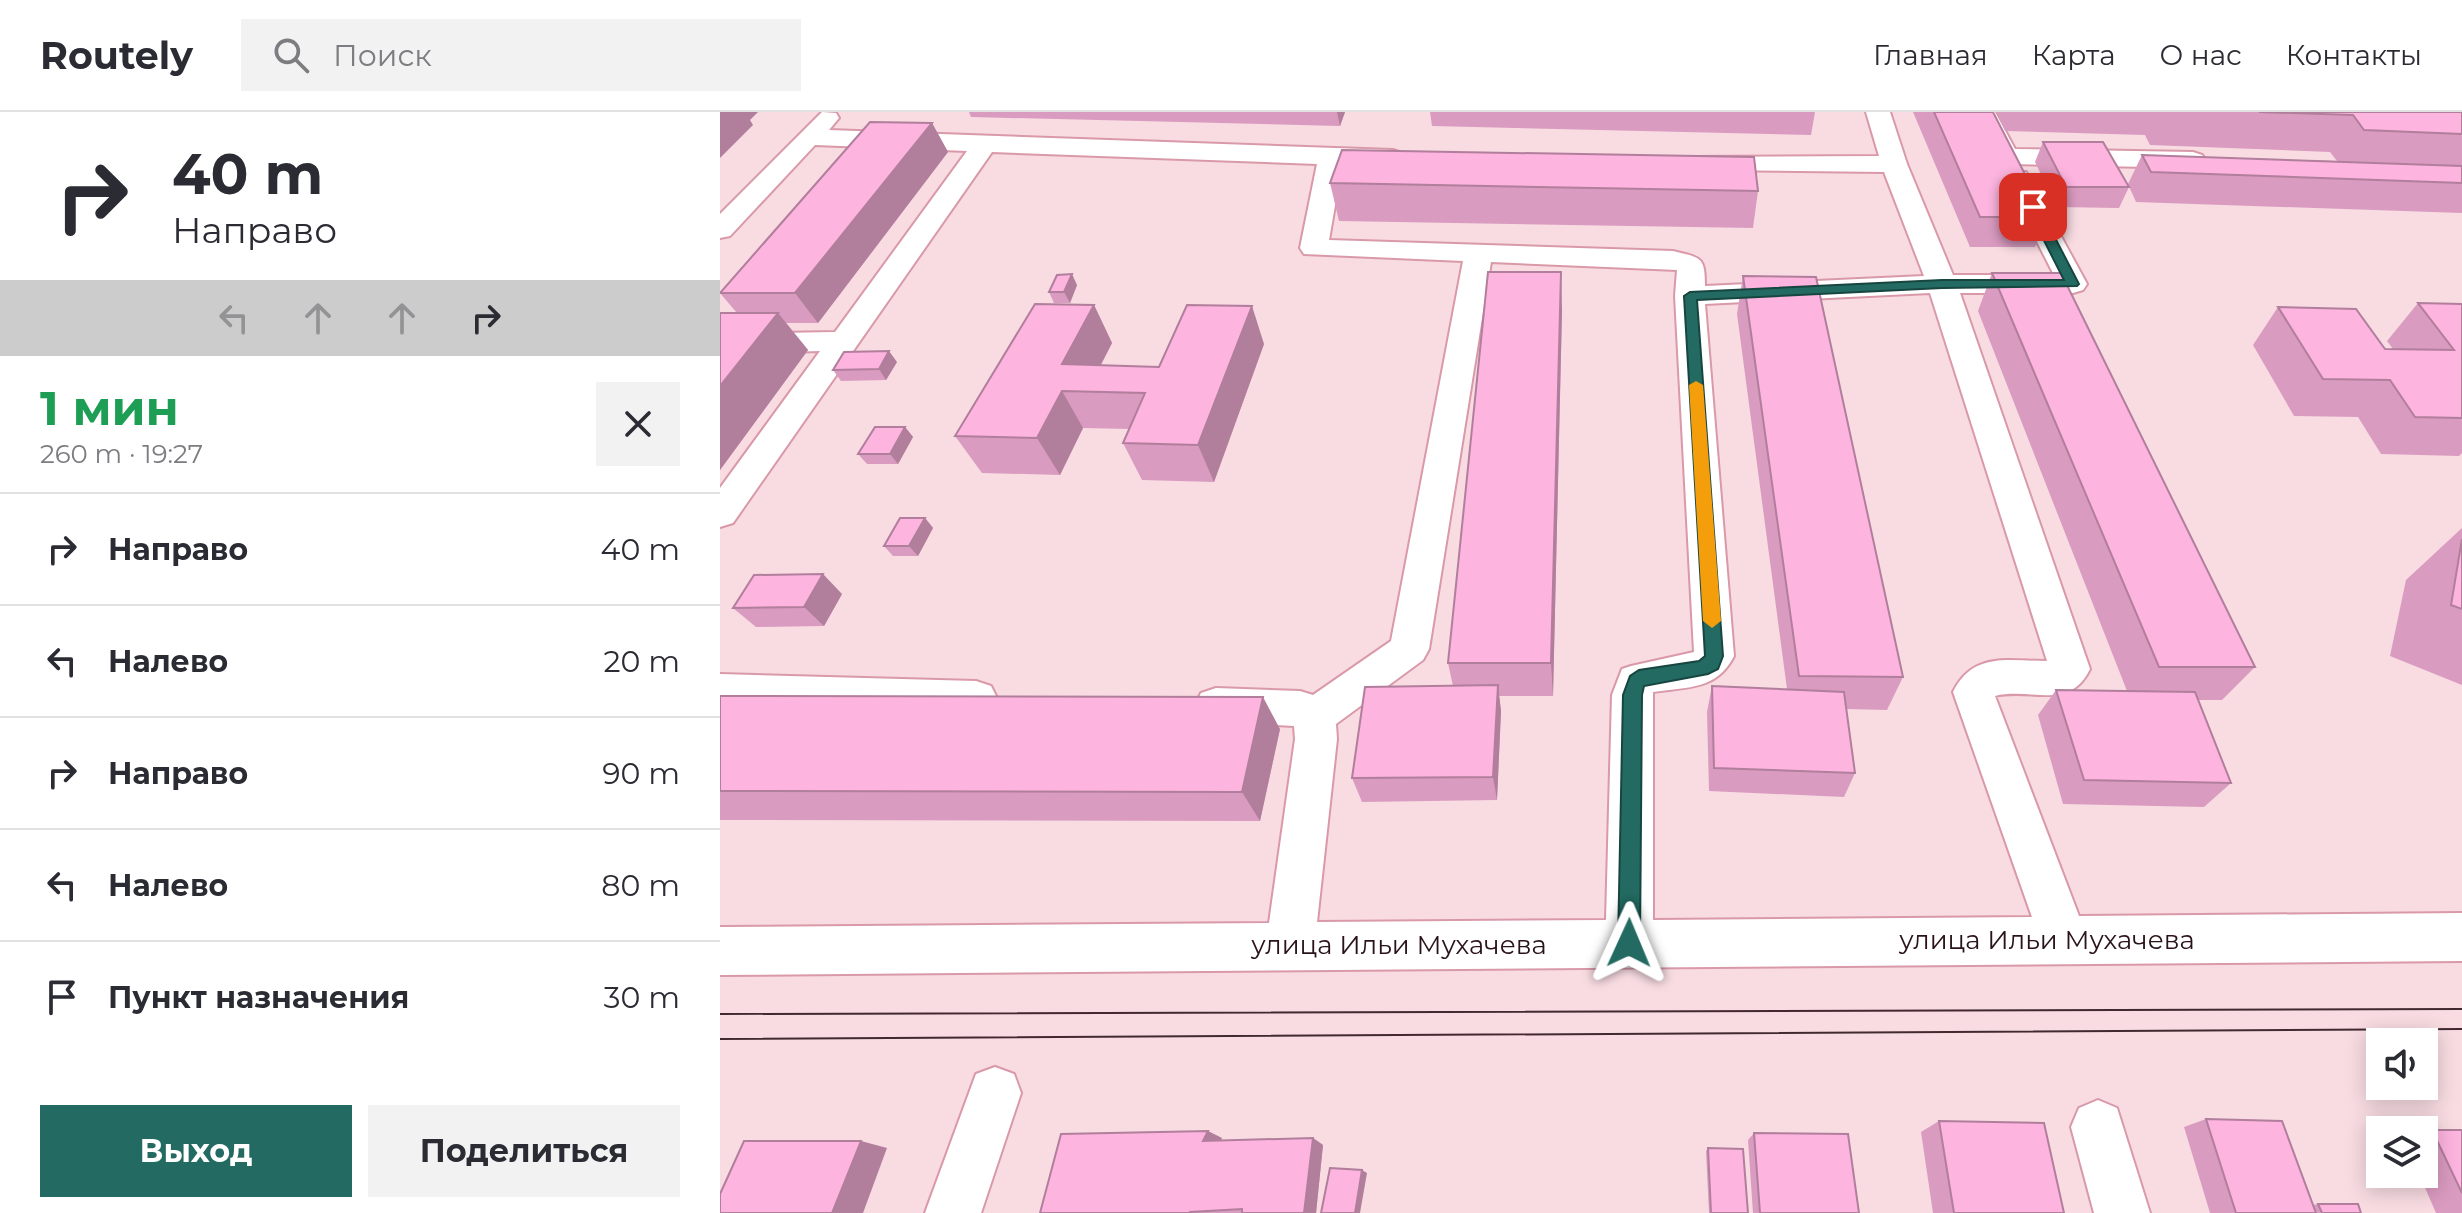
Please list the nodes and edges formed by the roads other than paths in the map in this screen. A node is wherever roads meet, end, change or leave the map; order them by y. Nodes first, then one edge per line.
1 (833, 112) edge
2 (1878, 112) edge
3 (1983, 112) edge
4 (809, 137) junction
5 (985, 144) junction
6 (2006, 156) junction
7 (1331, 157) junction
8 (1425, 159) edge
9 (2219, 161) edge
10 (1675, 162) edge
11 (1894, 164) junction
12 (720, 230) edge
13 (1478, 254) junction
14 (1942, 284) junction
15 (1690, 296) junction
16 (844, 341) junction
17 (720, 344) edge
18 (720, 514) edge
19 (720, 691) edge
20 (1017, 699) edge
21 (1173, 704) edge
22 (1314, 717) junction
23 (2462, 937) edge
24 (2064, 940) junction
25 (1629, 943) junction
26 (1290, 946) junction
27 (720, 951) edge
28 (995, 1093) dead end
29 (2098, 1127) dead end
30 (953, 1213) edge
31 (2122, 1213) edge

1 - 4 street
2 - 11 street
3 - 6 street
4 - 5 street
4 - 12 street
5 - 7 street
5 - 16 street
6 - 9 street
6 - 14 street
7 - 8 street
7 - 13 street
10 - 11 street
11 - 14 street
13 - 15 street
13 - 22 street
14 - 15 street
14 - 24 street
15 - 25 street
16 - 17 street
16 - 18 street
19 - 20 street
21 - 22 street
22 - 26 street
23 - 24 street, улица Ильи Мухачева
24 - 25 street, улица Ильи Мухачева
25 - 26 street, улица Ильи Мухачева
26 - 27 street, улица Ильи Мухачева
28 - 30 street
29 - 31 street

